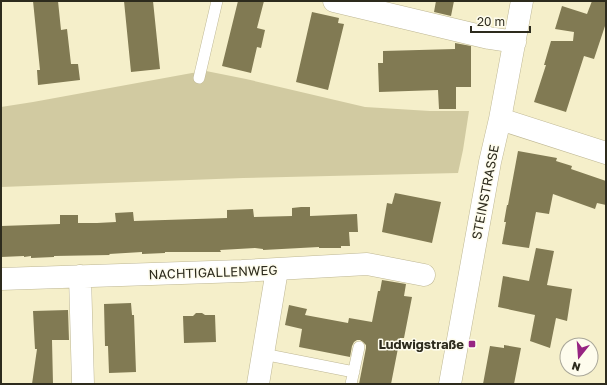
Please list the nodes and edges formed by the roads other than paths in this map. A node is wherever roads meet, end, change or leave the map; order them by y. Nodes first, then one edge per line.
1 (217, 1) edge
2 (334, 1) edge
3 (522, 1) edge
4 (515, 42) junction
5 (199, 78) dead end
6 (500, 119) junction
7 (606, 153) edge
8 (277, 270) junction
9 (424, 275) dead end
10 (80, 276) junction
11 (1, 279) edge
12 (359, 347) dead end
13 (263, 354) junction
14 (354, 372) junction
15 (83, 384) edge
16 (258, 384) edge
17 (351, 384) edge
18 (450, 384) edge

1 - 5 lane
2 - 4 street
3 - 4 street, STEINSTRASSE
4 - 6 street, STEINSTRASSE
6 - 7 street
6 - 18 street, STEINSTRASSE
8 - 9 street, NACHTIGALLENWEG
8 - 10 street, NACHTIGALLENWEG
8 - 13 street
10 - 11 street, NACHTIGALLENWEG
10 - 15 street
12 - 14 lane
13 - 14 lane
13 - 16 street
14 - 17 lane

